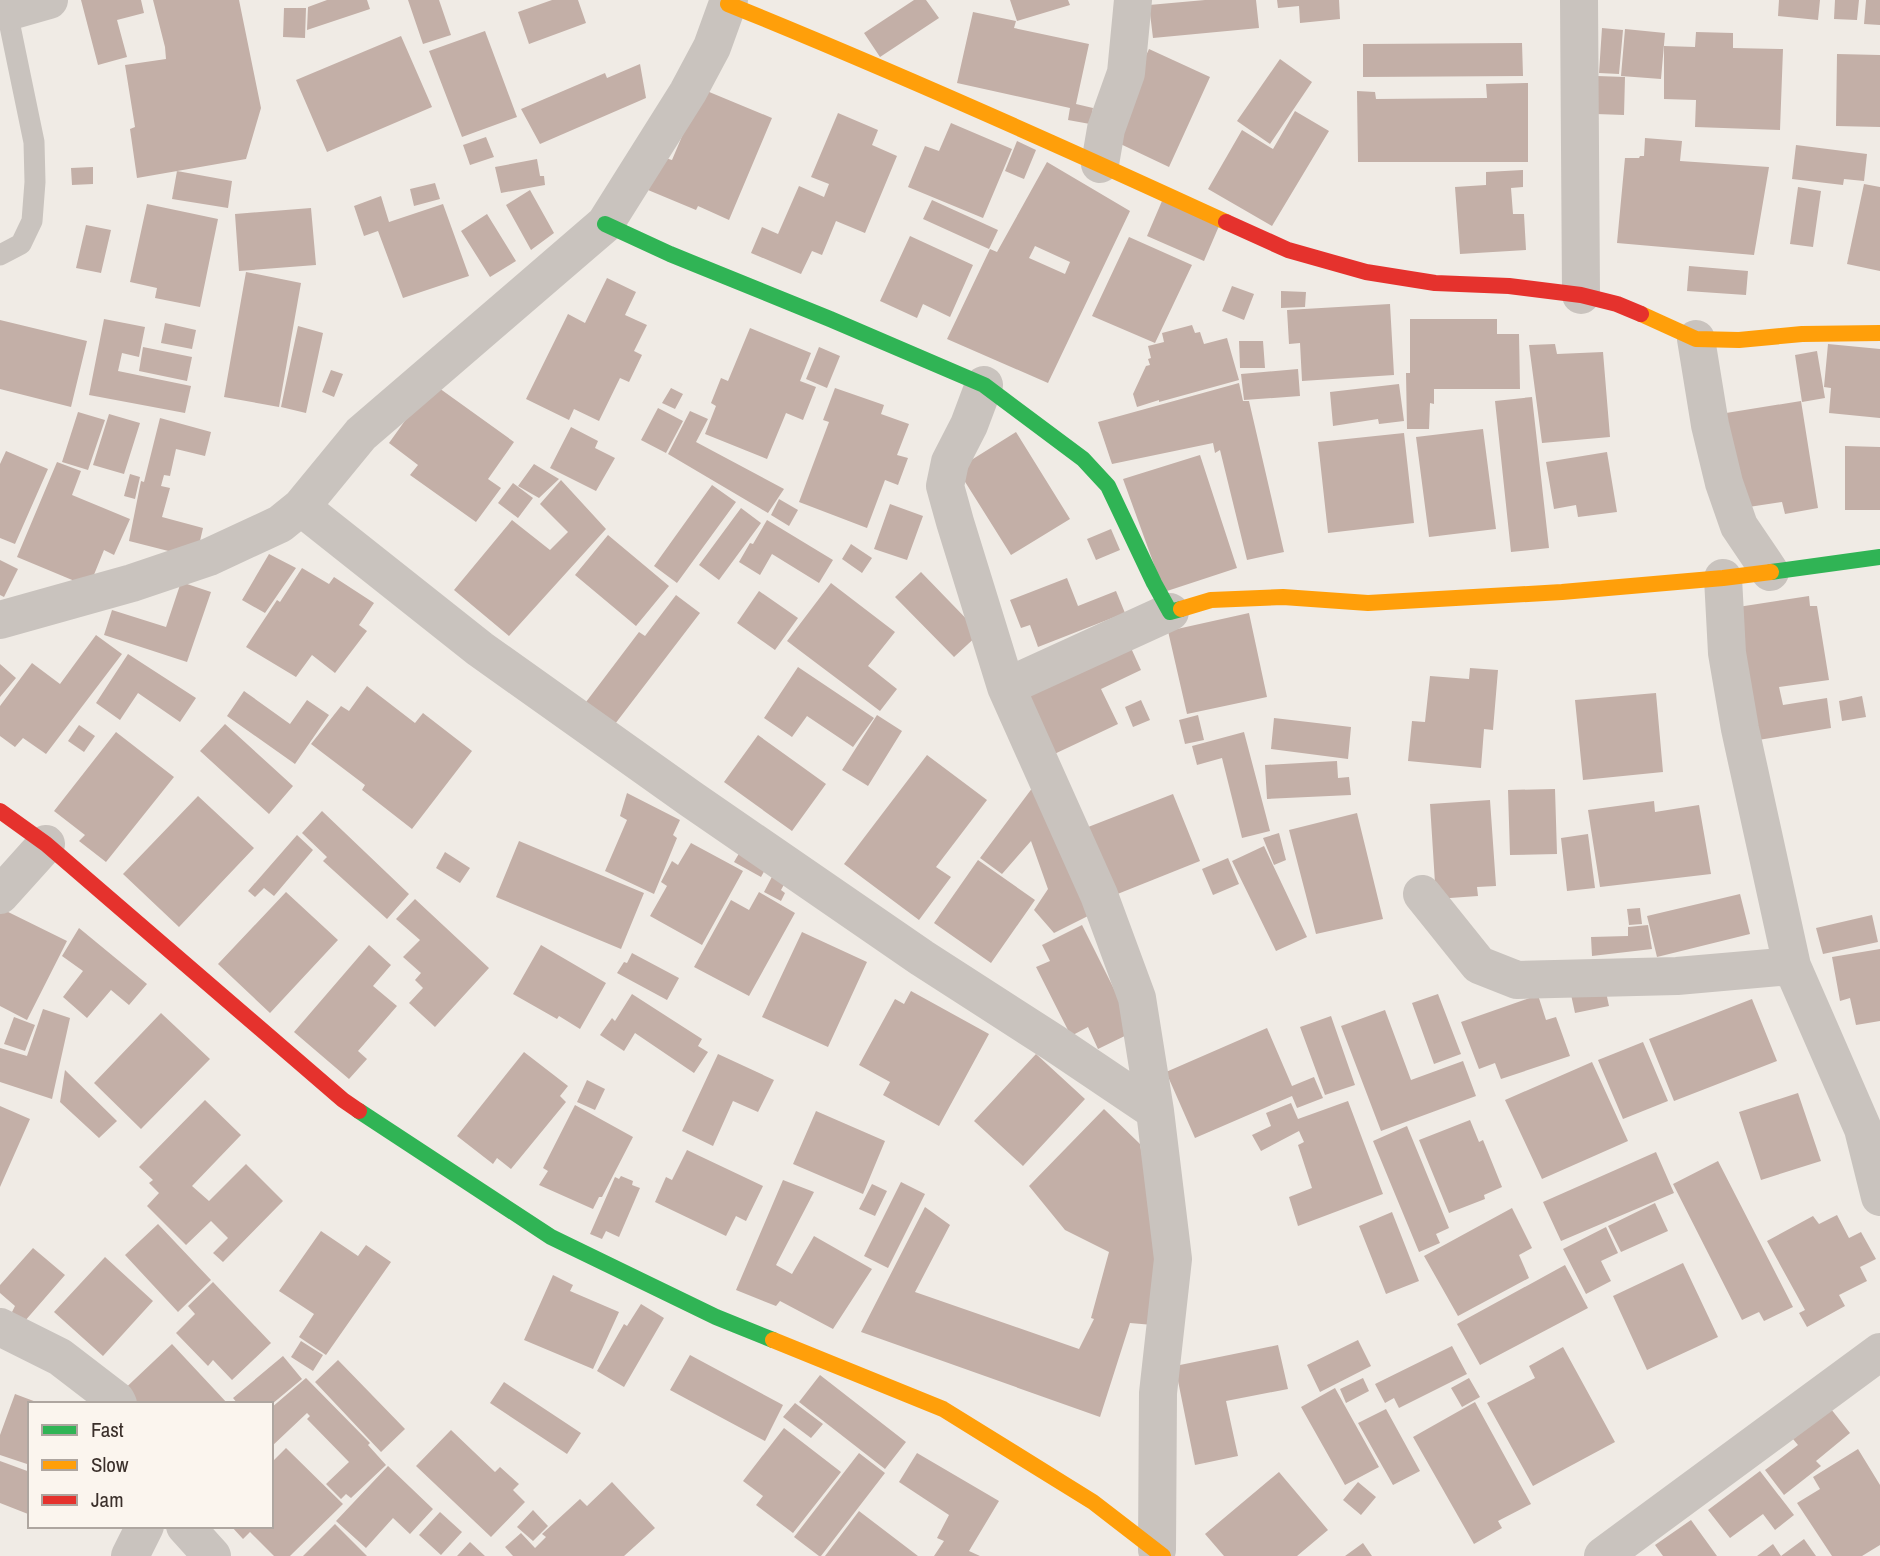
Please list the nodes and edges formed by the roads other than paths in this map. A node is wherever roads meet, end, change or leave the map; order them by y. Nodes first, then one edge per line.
1 (49, 0) edge
2 (1133, 0) edge
3 (1579, 0) edge
4 (728, 2) edge
5 (6, 6) edge
6 (1100, 164) junction
7 (605, 224) junction
8 (0, 255) edge
9 (1581, 295) junction
10 (1880, 333) edge
11 (1696, 339) junction
12 (984, 385) junction
13 (301, 506) junction
14 (1880, 557) edge
15 (1770, 572) junction
16 (1723, 578) junction
17 (1170, 612) junction
18 (0, 620) edge
19 (1006, 687) junction
20 (0, 811) edge
21 (46, 844) junction
22 (1422, 894) dead end
23 (0, 895) edge
24 (1792, 966) junction
25 (1155, 1111) junction
26 (1880, 1197) edge
27 (0, 1326) edge
28 (1876, 1369) edge
29 (117, 1402) edge
30 (144, 1528) edge
31 (187, 1528) edge
32 (1160, 1553) edge
33 (1609, 1553) edge
34 (130, 1556) edge
35 (212, 1556) edge

1 - 5 street
2 - 6 street
3 - 9 street
4 - 6 street
4 - 7 street
5 - 8 lane
6 - 9 street
7 - 12 street
7 - 13 street
9 - 11 street
10 - 11 street
11 - 15 street
12 - 17 street
12 - 19 street
13 - 18 street
13 - 25 street
14 - 15 street
15 - 16 street
16 - 17 street
16 - 24 street
17 - 19 street
19 - 25 street
20 - 21 street
21 - 23 street
21 - 32 street
22 - 24 street
24 - 26 street
25 - 32 street
27 - 29 street
28 - 33 street
30 - 34 street
31 - 35 street

